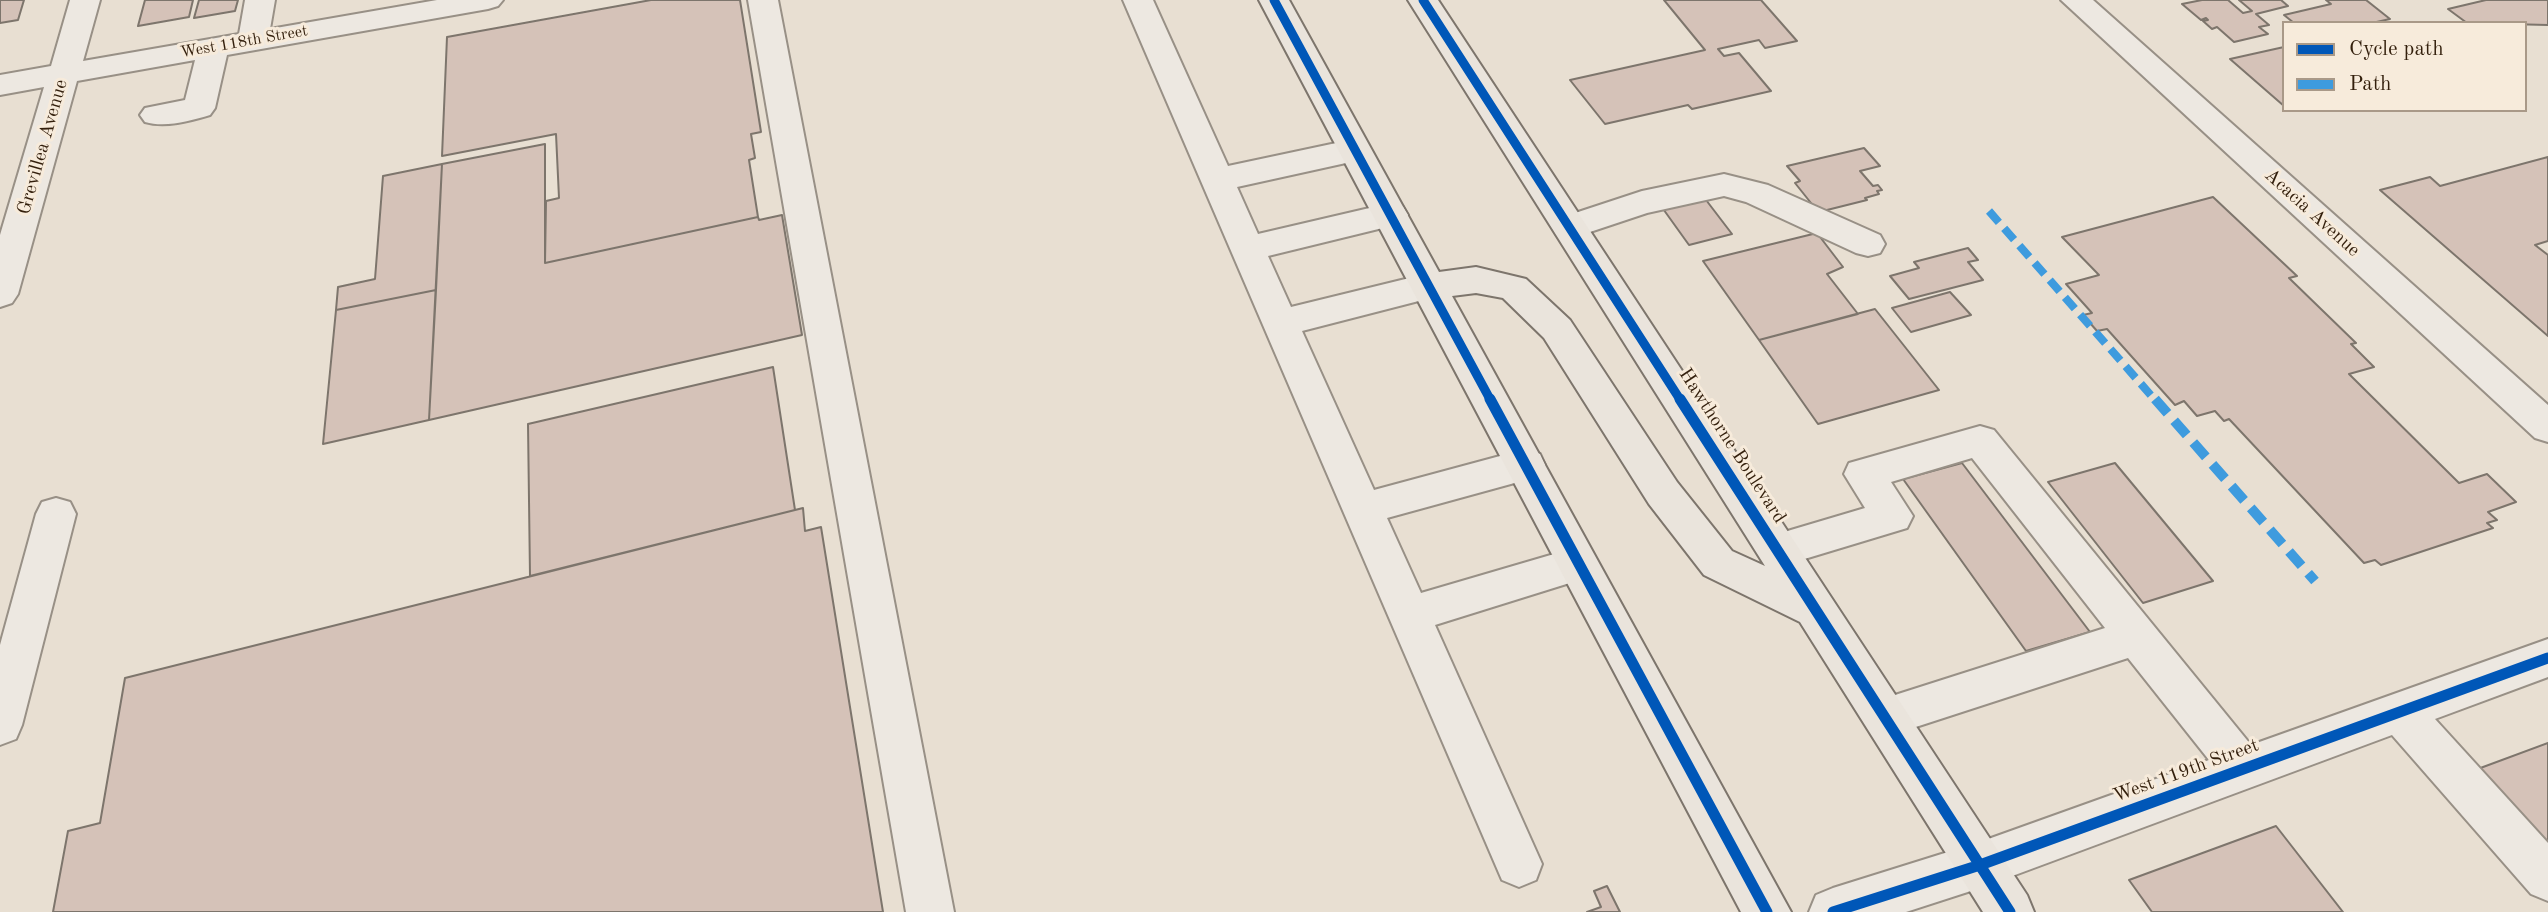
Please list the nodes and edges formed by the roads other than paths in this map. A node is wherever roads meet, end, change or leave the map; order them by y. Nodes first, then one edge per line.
1 (85, 0) edge
2 (260, 0) edge
3 (488, 0) edge
4 (763, 0) edge
5 (1138, 0) edge
6 (1274, 0) edge
7 (1423, 0) edge
8 (2076, 0) edge
9 (253, 40) junction
10 (214, 47) junction
11 (64, 73) junction
12 (0, 85) edge
13 (156, 115) dead end
14 (1355, 150) junction
15 (1217, 180) junction
16 (1391, 215) junction
17 (1570, 227) junction
18 (1868, 244) dead end
19 (1248, 249) junction
20 (1430, 286) junction
21 (0, 295) edge
22 (1280, 323) junction
23 (2548, 427) edge
24 (1526, 465) junction
25 (1362, 509) junction
26 (55, 514) dead end
27 (1778, 550) junction
28 (1578, 564) junction
29 (1818, 611) junction
30 (1409, 615) junction
31 (2137, 637) junction
32 (2548, 658) edge
33 (2400, 712) junction
34 (1885, 717) junction
35 (0, 725) edge
36 (2243, 769) junction
37 (1519, 864) dead end
38 (1980, 865) junction
39 (2548, 878) edge
40 (930, 912) edge
41 (1767, 912) edge
42 (1833, 912) edge
43 (2010, 912) edge

1 - 11 street, Grevillea Avenue
2 - 9 street
3 - 9 street, West 118th Street
4 - 40 street
5 - 15 street
6 - 14 main road
7 - 17 main road, Hawthorne Boulevard
8 - 23 street, Acacia Avenue
9 - 10 street, West 118th Street
10 - 11 street, West 118th Street
10 - 13 street
11 - 12 street, West 118th Street
11 - 21 street, Grevillea Avenue
14 - 15 street
14 - 16 main road
15 - 19 street
16 - 19 street
16 - 20 main road
17 - 18 street
17 - 27 main road, Hawthorne Boulevard
19 - 22 street
20 - 22 street
20 - 24 main road
20 - 29 main road
22 - 25 street
24 - 25 street
24 - 28 main road
25 - 30 street
26 - 35 street
27 - 29 main road, Hawthorne Boulevard
27 - 31 street
28 - 30 street
28 - 41 main road
29 - 34 main road, Hawthorne Boulevard
30 - 37 street
31 - 34 street
31 - 36 street
32 - 33 street, West 119th Street
33 - 36 street, West 119th Street
33 - 39 street
34 - 38 main road, Hawthorne Boulevard
36 - 38 street, West 119th Street
38 - 42 street, West 119th Street
38 - 43 main road, Hawthorne Boulevard

